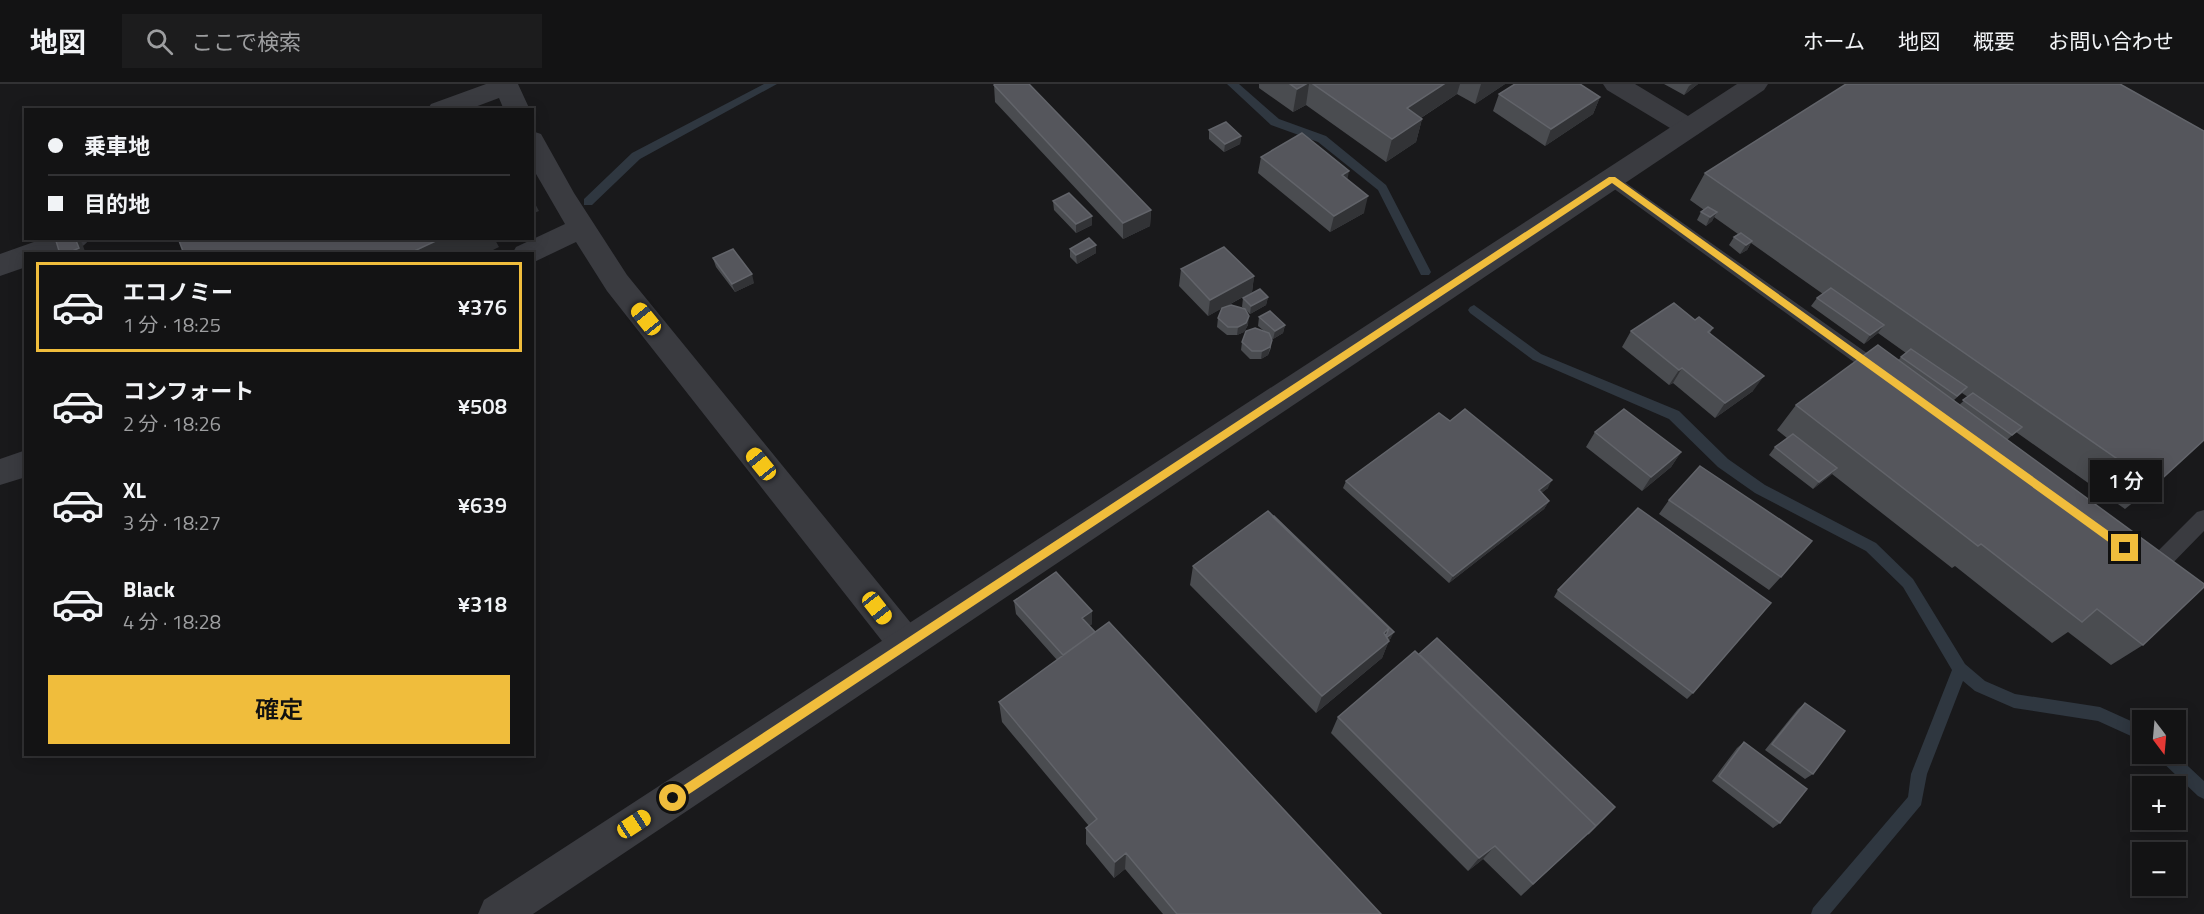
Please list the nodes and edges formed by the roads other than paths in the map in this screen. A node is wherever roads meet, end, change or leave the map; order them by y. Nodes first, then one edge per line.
1 (1616, 84) edge
2 (1755, 84) edge
3 (504, 85) edge
4 (445, 108) edge
5 (516, 108) edge
6 (1689, 128) junction
7 (534, 144) edge
8 (1612, 179) junction
9 (581, 228) junction
10 (71, 240) edge
11 (38, 252) edge
12 (530, 252) edge
13 (24, 257) edge
14 (0, 265) edge
15 (1892, 381) edge
16 (24, 464) edge
17 (0, 472) edge
18 (2204, 518) edge
19 (2134, 555) edge
20 (906, 644) junction
21 (498, 914) edge

1 - 6 street
2 - 6 street
3 - 4 street
3 - 5 street
6 - 8 street
7 - 9 street
8 - 15 lane
8 - 20 street
9 - 12 street
9 - 20 street
10 - 11 street
13 - 14 street
16 - 17 street
18 - 19 lane
20 - 21 street

